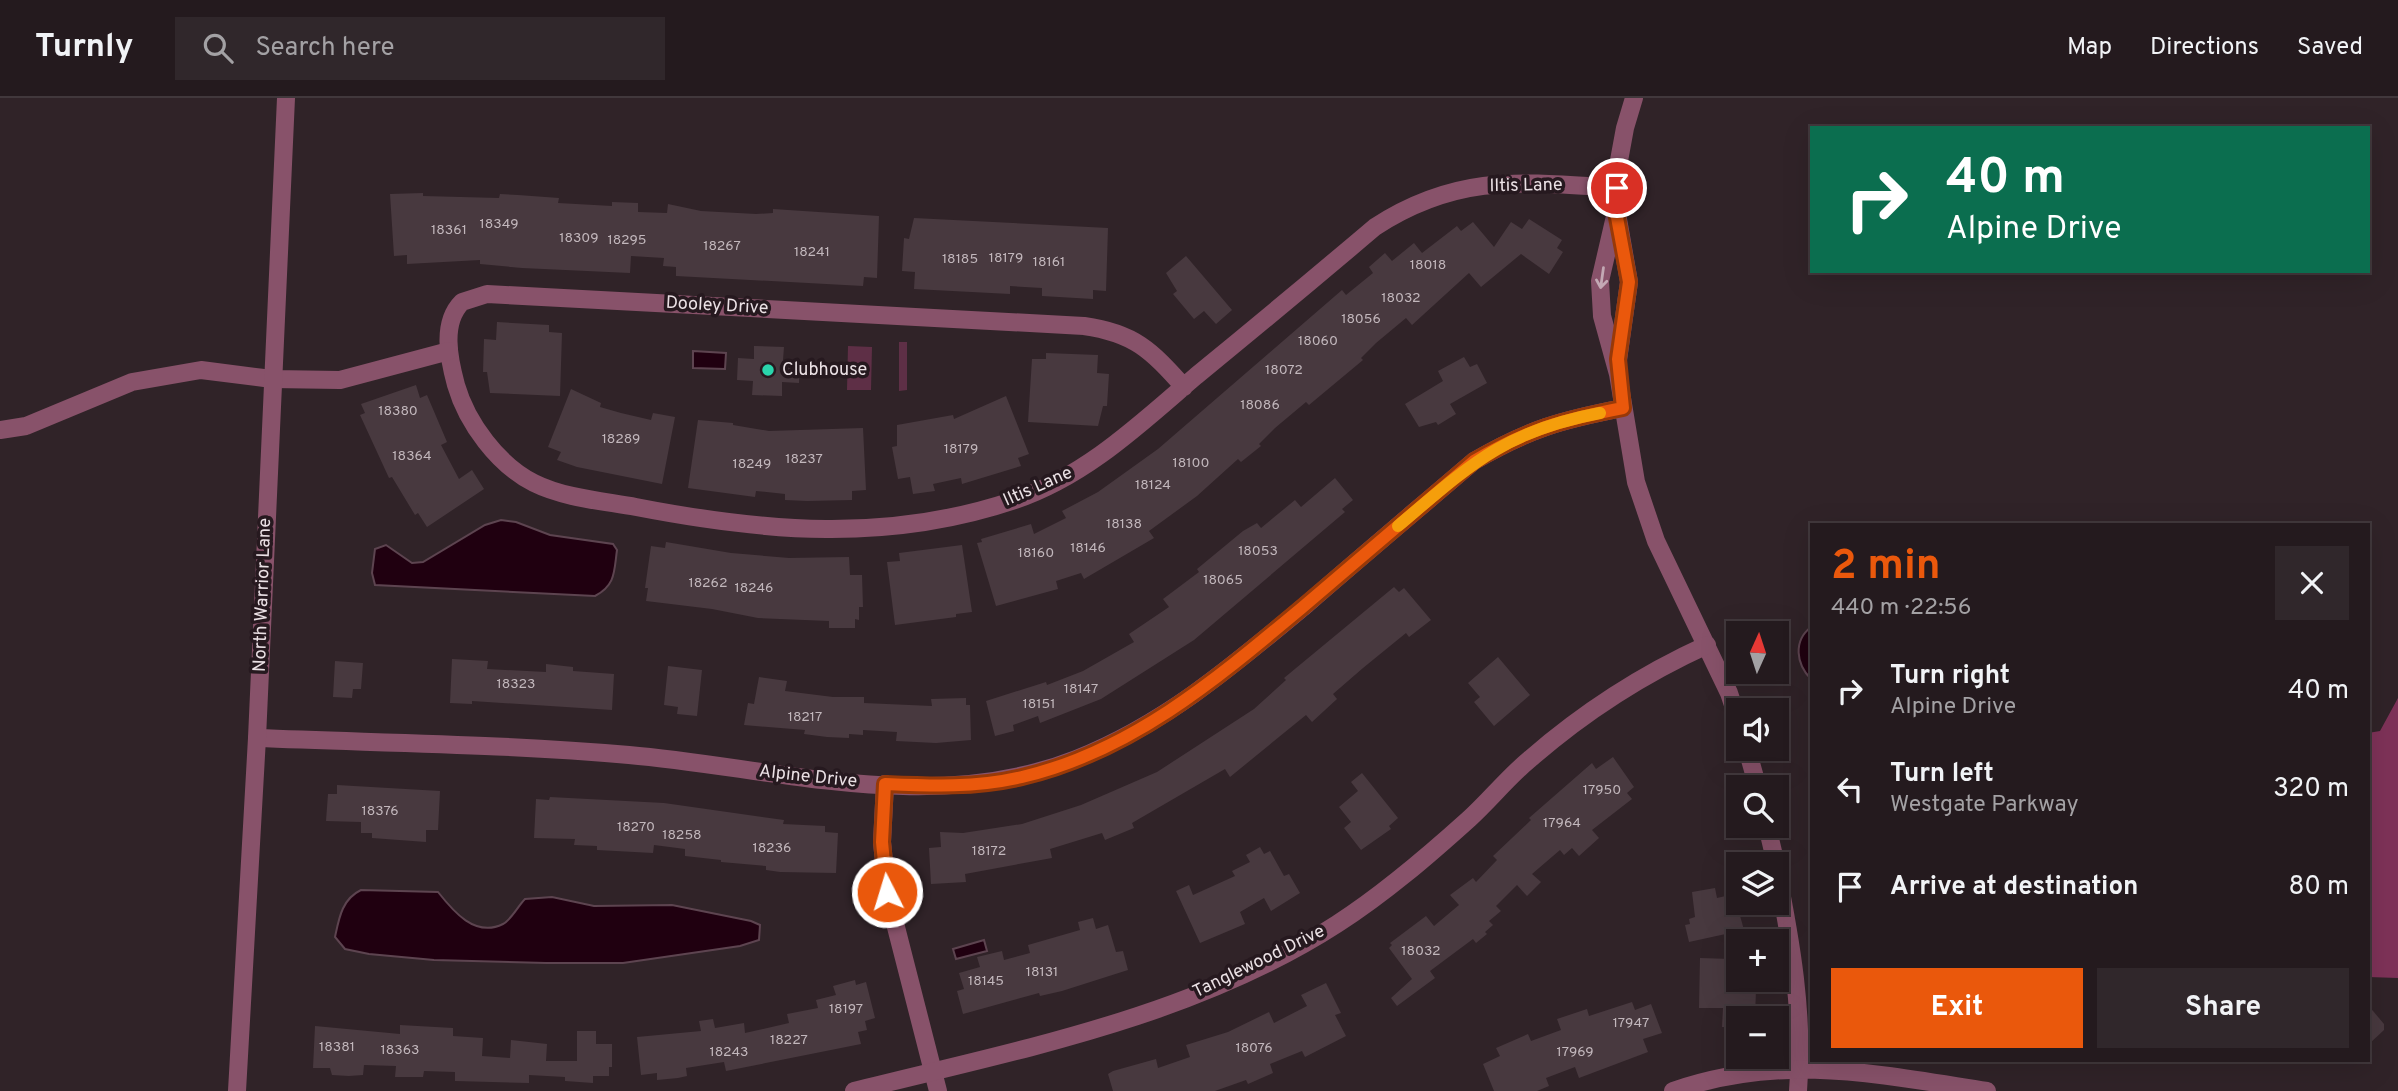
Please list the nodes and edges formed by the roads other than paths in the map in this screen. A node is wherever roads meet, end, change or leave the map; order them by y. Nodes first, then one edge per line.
1 (286, 98) edge
2 (1634, 98) edge
3 (1617, 188) junction
4 (1616, 212) junction
5 (449, 351) junction
6 (1618, 374) junction
7 (272, 379) junction
8 (1184, 387) junction
9 (1623, 408) junction
10 (0, 430) edge
11 (1707, 645) junction
12 (1731, 698) edge
13 (257, 738) junction
14 (885, 784) junction
15 (1786, 915) edge
16 (1800, 1068) junction
17 (933, 1071) junction
18 (237, 1091) edge
19 (854, 1091) edge
20 (939, 1091) edge
21 (1673, 1091) edge
22 (1798, 1091) edge
23 (1987, 1091) edge

1 - 7 street, North Warrior Lane
2 - 3 street
3 - 4 street
3 - 8 street, Iltis Lane
4 - 6 street
4 -> 6 street
5 - 7 street
5 - 8 street, Dooley Drive
5 - 8 street, Iltis Lane
6 - 9 street
7 - 10 street
7 - 13 street, North Warrior Lane
9 - 11 street
9 - 14 street, Alpine Drive
11 - 12 street
11 - 17 street, Tanglewood Drive
13 - 14 street, Alpine Drive
13 - 18 street, North Warrior Lane
14 - 17 street
15 - 16 street
16 - 21 street
16 - 22 street
16 - 23 street
17 - 19 street, Tanglewood Drive
17 - 20 street

